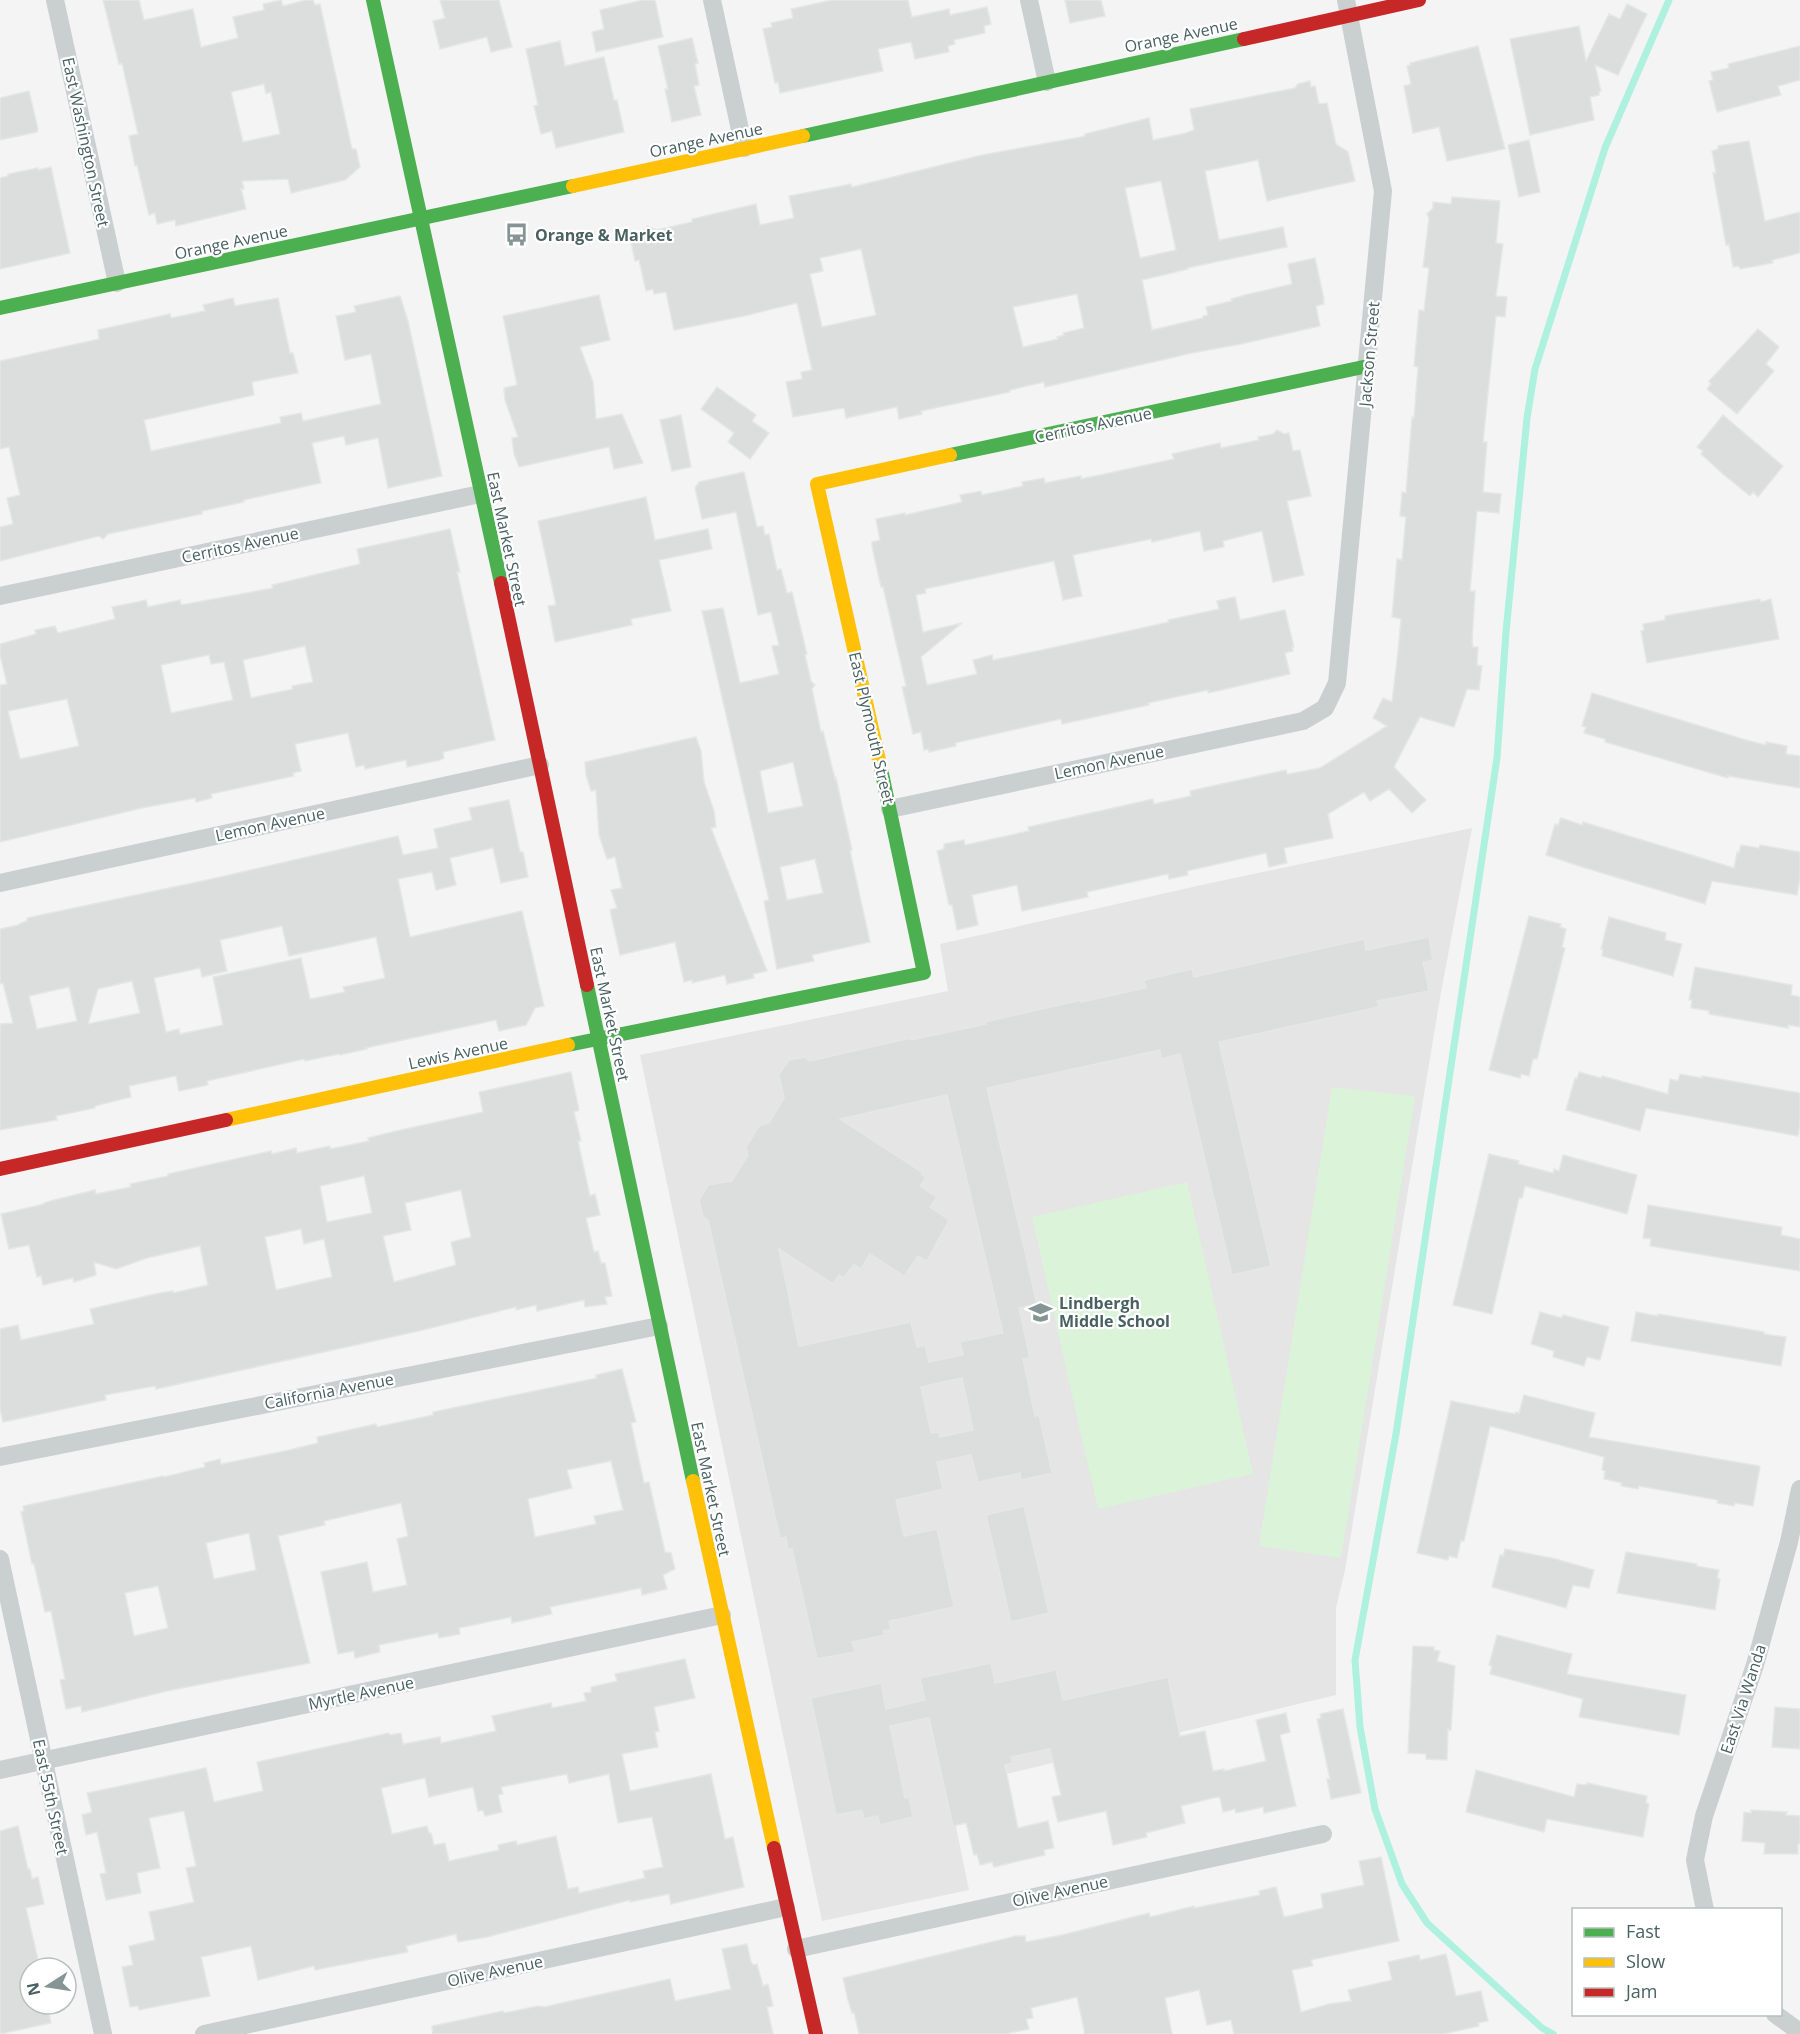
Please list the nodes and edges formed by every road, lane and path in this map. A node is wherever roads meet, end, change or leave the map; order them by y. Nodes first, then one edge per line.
1 (55, 0) edge
2 (373, 0) edge
3 (712, 0) edge
4 (1029, 0) edge
5 (1419, 0) edge
6 (1347, 8) edge
7 (1047, 81) junction
8 (744, 148) junction
9 (420, 220) junction
10 (117, 283) junction
11 (0, 308) edge
12 (1368, 366) junction
13 (818, 484) joint
14 (480, 494) junction
15 (0, 596) edge
16 (1325, 708) joint
17 (540, 765) junction
18 (890, 809) junction
19 (0, 883) edge
20 (924, 973) joint
21 (598, 1039) junction
22 (0, 1169) edge
23 (658, 1326) junction
24 (0, 1457) edge
25 (1800, 1489) edge
26 (0, 1559) edge
27 (722, 1615) junction
28 (42, 1761) junction
29 (0, 1770) edge
30 (1323, 1834) dead end
31 (786, 1907) junction
32 (1705, 1908) edge
33 (796, 1949) junction
34 (1778, 2016) edge
35 (1800, 2032) edge
36 (103, 2034) edge
37 (204, 2034) edge
38 (816, 2034) edge

1 - 10 street, East Washington Street
2 - 9 street, East Market Street
3 - 8 street
4 - 7 street
5 - 6 street, Orange Avenue
6 - 7 street, Orange Avenue
6 - 12 street, Jackson Street
7 - 8 street, Orange Avenue
8 - 9 street, Orange Avenue
9 - 10 street, Orange Avenue
9 - 14 street, East Market Street
10 - 11 street, Orange Avenue
12 - 13 street, Cerritos Avenue
12 - 16 street, Jackson Street
13 - 18 street, East Plymouth Street
14 - 15 street, Cerritos Avenue
14 - 17 street, East Market Street
16 - 18 street, Lemon Avenue
17 - 19 street, Lemon Avenue
17 - 21 street, East Market Street
18 - 20 street, East Plymouth Street
20 - 21 street, Lewis Avenue
21 - 22 street, Lewis Avenue
21 - 23 street, East Market Street
23 - 24 street, California Avenue
23 - 27 street, East Market Street
25 - 32 street, East Via Wanda
26 - 28 street, East 55th Street
27 - 28 street, Myrtle Avenue
27 - 31 street, East Market Street
28 - 29 street, Myrtle Avenue
28 - 36 street, East 55th Street
30 - 33 street, Olive Avenue
31 - 33 street, East Market Street
31 - 37 street, Olive Avenue
33 - 38 street, East Market Street
34 - 35 street

